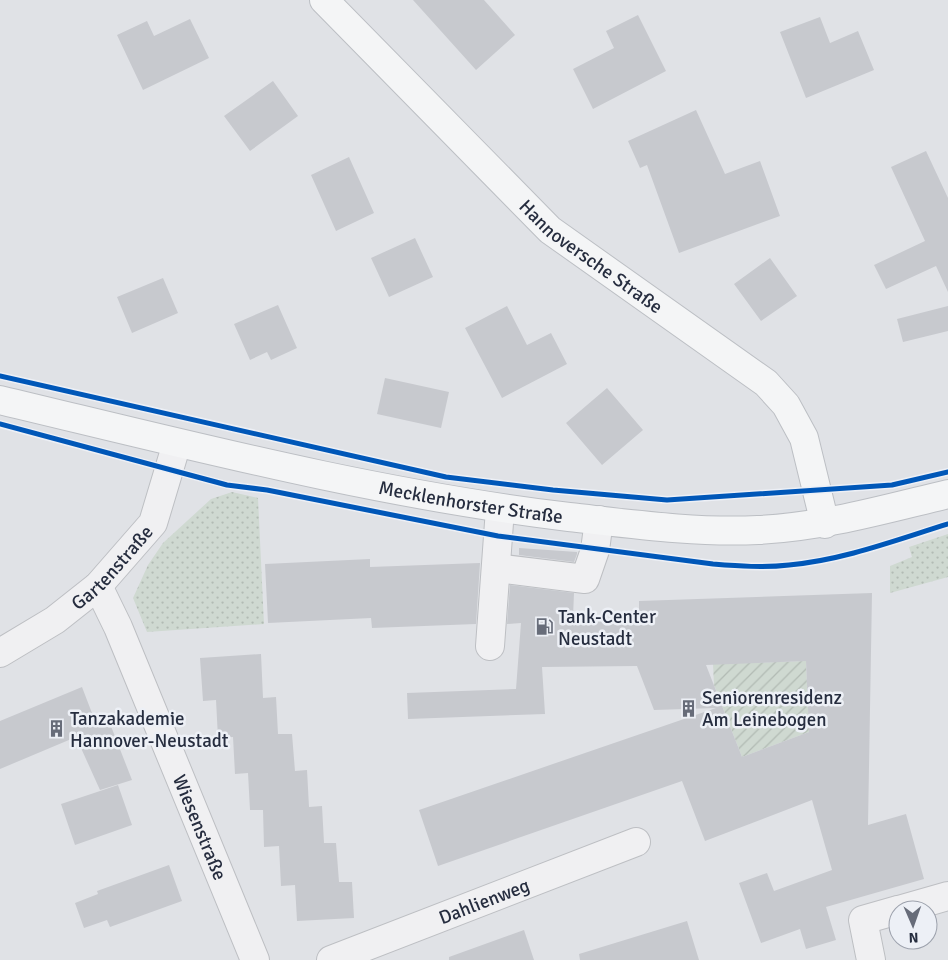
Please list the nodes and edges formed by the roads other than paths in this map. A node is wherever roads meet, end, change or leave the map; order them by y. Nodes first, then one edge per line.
1 (324, 0) edge
2 (0, 400) edge
3 (177, 443) junction
4 (948, 494) edge
5 (500, 509) junction
6 (600, 520) junction
7 (825, 524) junction
8 (496, 568) junction
9 (98, 586) junction
10 (490, 646) dead end
11 (0, 653) edge
12 (636, 842) dead end
13 (948, 896) edge
14 (934, 900) edge
15 (888, 913) edge
16 (255, 960) edge
17 (331, 960) edge
18 (871, 960) edge

1 - 7 main road, Hannoversche Straße
2 - 3 main road, Mecklenhorster Straße
3 - 5 main road, Mecklenhorster Straße
3 - 9 street, Gartenstraße
4 - 7 main road, Mecklenhorster Straße
5 - 6 main road, Mecklenhorster Straße
5 - 8 street
6 - 7 main road, Mecklenhorster Straße
6 - 8 street
8 - 10 street
9 - 11 street, Gartenstraße
9 - 16 street, Wiesenstraße
12 - 17 street, Dahlienweg
13 - 14 street
15 - 18 street

